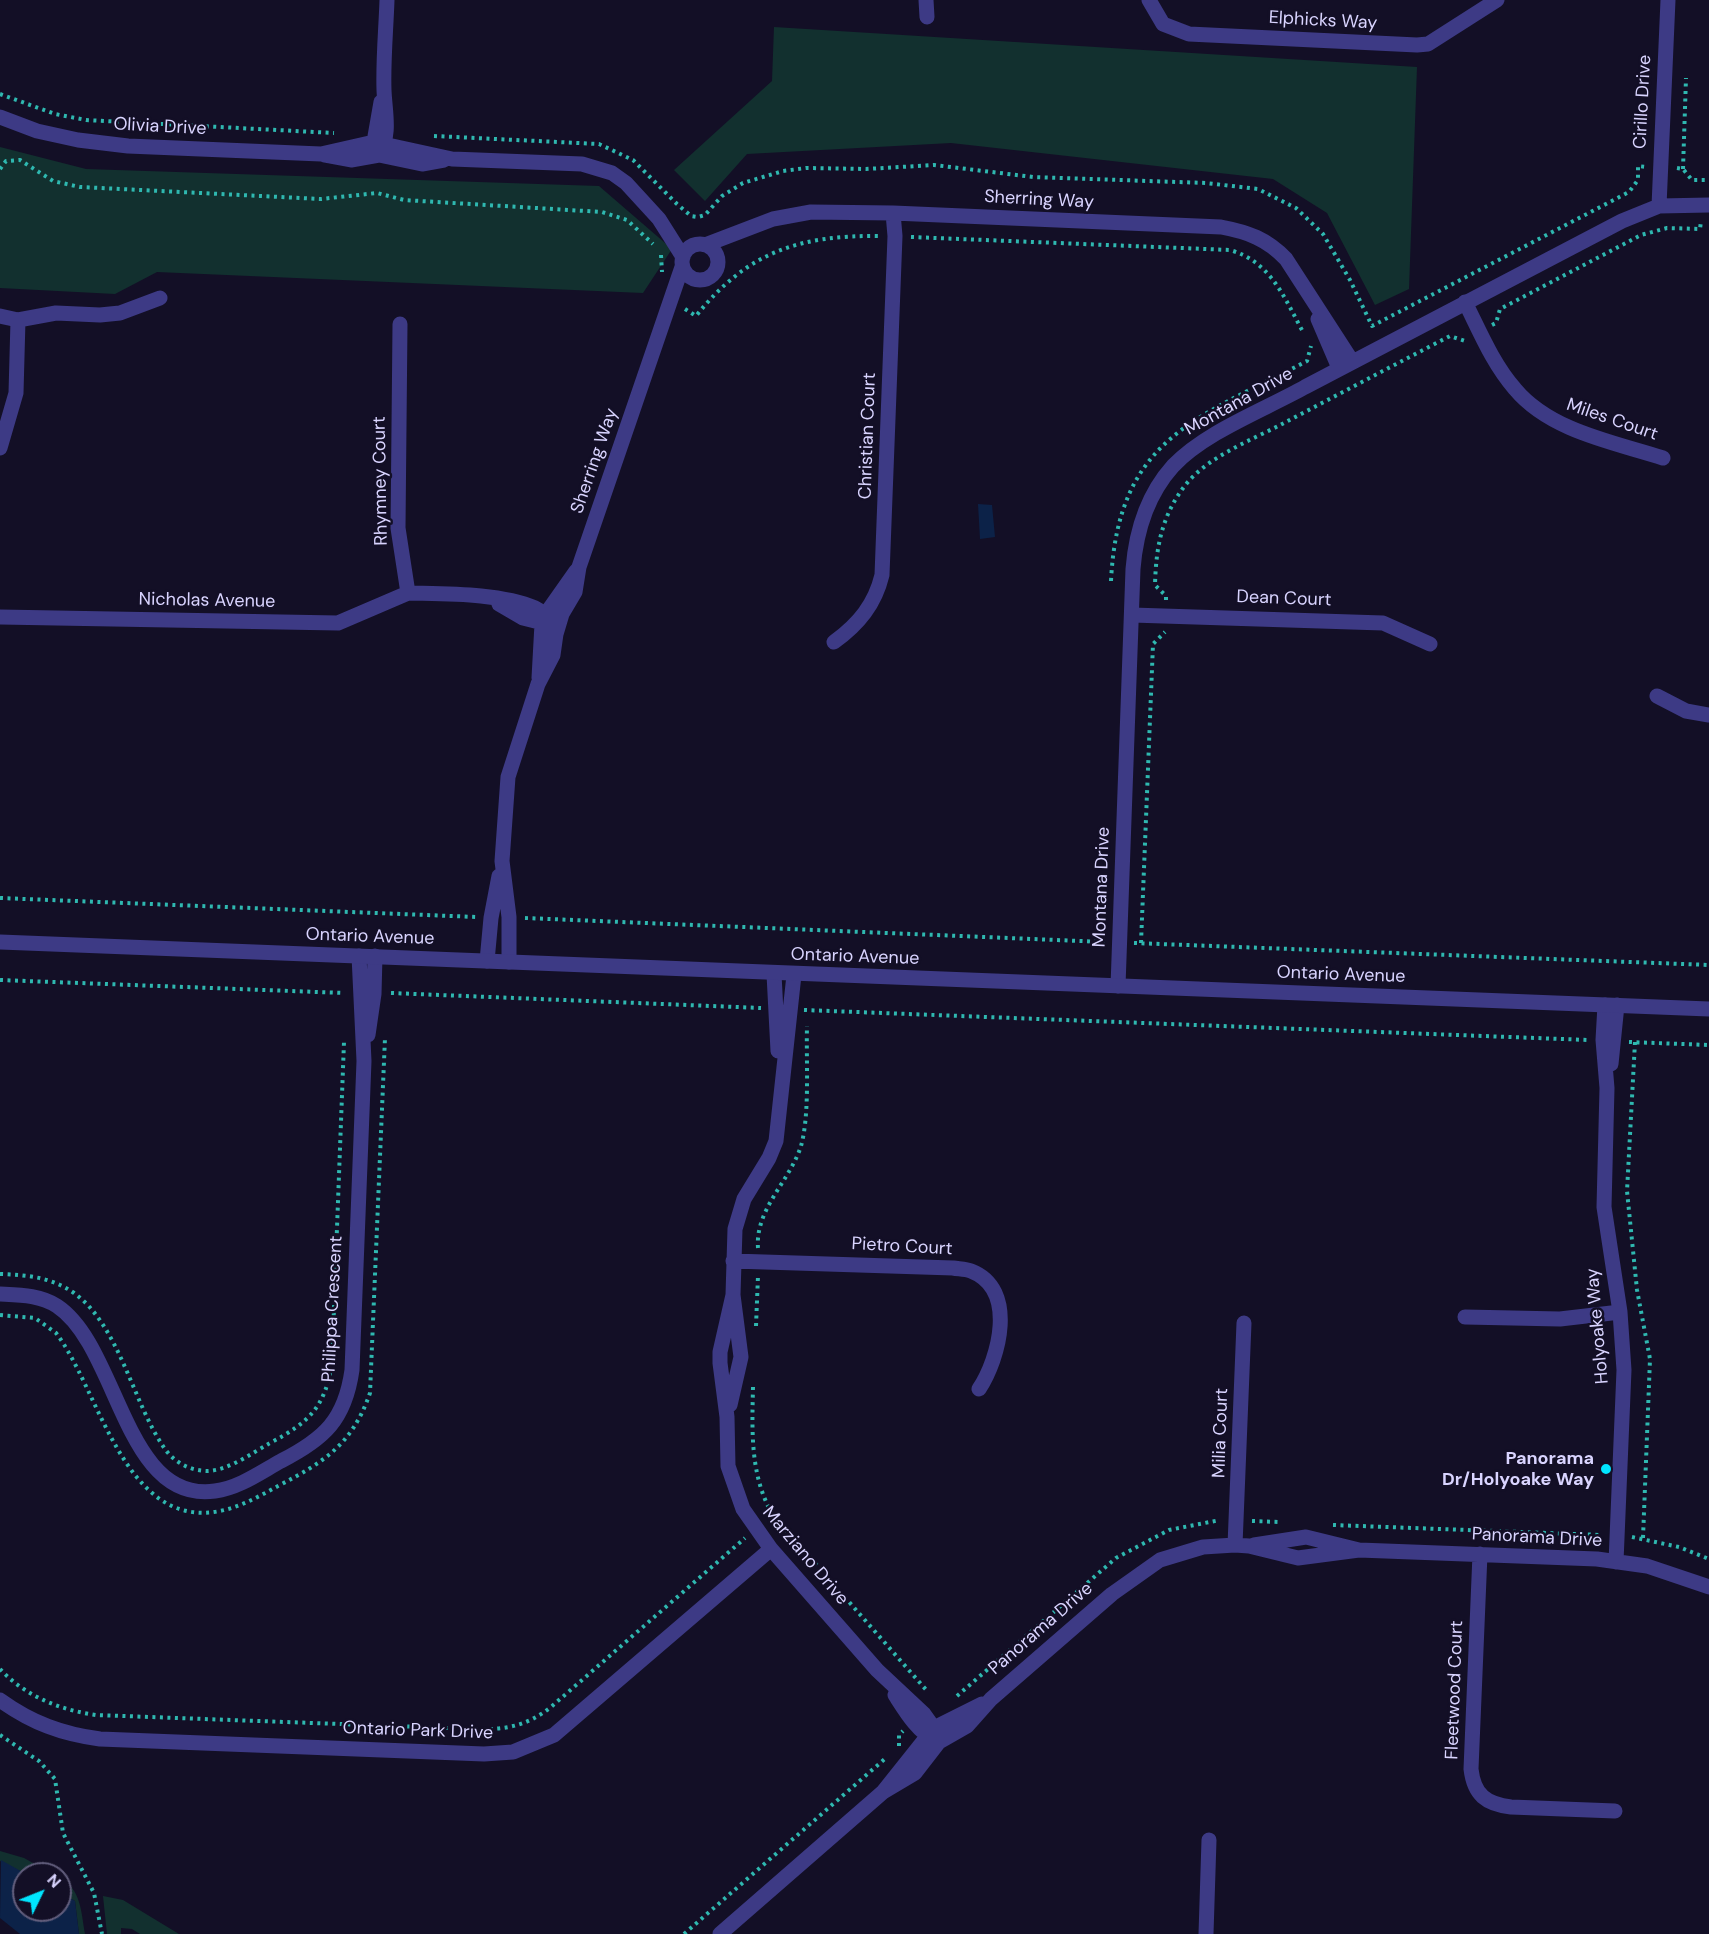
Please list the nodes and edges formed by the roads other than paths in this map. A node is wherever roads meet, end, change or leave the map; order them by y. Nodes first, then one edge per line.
1 (387, 0) edge
2 (926, 0) edge
3 (1149, 0) edge
4 (1497, 0) edge
5 (1668, 0) edge
6 (927, 17) dead end
7 (0, 117) edge
8 (380, 147) junction
9 (1705, 205) edge
10 (1659, 206) junction
11 (893, 213) junction
12 (659, 219) junction
13 (740, 233) junction
14 (701, 245) junction
15 (718, 259) junction
16 (683, 262) junction
17 (697, 280) junction
18 (160, 298) dead end
19 (673, 301) junction
20 (1466, 302) junction
21 (0, 316) edge
22 (18, 320) junction
23 (400, 324) dead end
24 (1346, 365) junction
25 (0, 448) edge
26 (1663, 458) dead end
27 (579, 567) junction
28 (408, 593) junction
29 (1131, 615) junction
30 (0, 617) edge
31 (543, 620) junction
32 (558, 625) junction
33 (834, 642) dead end
34 (1430, 644) dead end
35 (538, 684) junction
36 (1657, 696) dead end
37 (1709, 715) edge
38 (502, 861) junction
39 (0, 942) edge
40 (359, 956) junction
41 (375, 956) junction
42 (487, 961) junction
43 (509, 962) junction
44 (774, 974) junction
45 (794, 975) junction
46 (1118, 986) junction
47 (367, 994) junction
48 (1611, 1005) junction
49 (783, 1009) junction
50 (1709, 1009) edge
51 (733, 1261) junction
52 (0, 1294) edge
53 (733, 1295) junction
54 (1620, 1312) junction
55 (1465, 1317) dead end
56 (1244, 1323) dead end
57 (980, 1389) dead end
58 (728, 1417) junction
59 (1242, 1545) junction
60 (771, 1549) junction
61 (1359, 1550) junction
62 (1480, 1554) junction
63 (1616, 1562) junction
64 (1709, 1587) edge
65 (877, 1670) junction
66 (0, 1700) edge
67 (933, 1736) junction
68 (1615, 1810) dead end
69 (1209, 1840) dead end
70 (720, 1934) edge
71 (1206, 1934) edge

1 - 8 street
2 - 6 street
3 - 4 street, Elphicks Way
5 - 10 street, Cirillo Drive
7 - 8 street, Olivia Drive
8 - 12 street, Olivia Drive
9 - 10 street, Montana Drive
10 - 20 street, Montana Drive
11 - 13 street, Sherring Way
11 - 24 street, Sherring Way
11 - 33 street, Christian Court
12 - 14 street, Olivia Drive
12 - 16 street, Olivia Drive
13 - 14 street, Sherring Way
13 - 15 street, Sherring Way
14 - 15 street
14 - 16 street
15 - 17 street
16 - 17 street
16 - 19 street, Sherring Way
17 - 19 street, Sherring Way
18 - 22 street
19 - 27 street, Sherring Way
20 - 24 street, Montana Drive
20 - 26 street, Miles Court
21 - 22 street
22 - 25 street
23 - 28 street, Rhymney Court
24 - 29 street, Montana Drive
27 - 31 street, Sherring Way
27 - 32 street, Sherring Way
28 - 30 street, Nicholas Avenue
28 - 31 street
29 - 34 street, Dean Court
29 - 46 street, Montana Drive
31 - 32 street
31 - 35 street, Sherring Way
32 - 35 street, Sherring Way
35 - 38 street, Sherring Way
36 - 37 street
38 - 42 street, Sherring Way
38 - 43 street, Sherring Way
39 - 40 street, Ontario Avenue
40 - 41 street, Ontario Avenue
40 - 47 street, Philippa Crescent
41 - 42 street, Ontario Avenue
41 - 47 street, Philippa Crescent
42 - 43 street, Ontario Avenue
43 - 44 street, Ontario Avenue
44 - 45 street, Ontario Avenue
44 - 49 street, Marziano Drive
45 - 46 street, Ontario Avenue
45 - 49 street, Marziano Drive
46 - 48 street, Ontario Avenue
47 - 52 street, Philippa Crescent
48 - 50 street, Ontario Avenue
48 - 54 street, Holyoake Way
49 - 51 street, Marziano Drive
51 - 53 street, Marziano Drive
51 - 57 street, Pietro Court
53 - 58 street, Marziano Drive
53 - 58 street, Marziano Drive
54 - 55 street
54 - 63 street, Holyoake Way
56 - 59 street, Milia Court
58 - 60 street, Marziano Drive
59 - 61 street, Panorama Drive
59 - 61 street, Panorama Drive
59 - 67 street, Panorama Drive
60 - 65 street, Marziano Drive
60 - 66 street, Ontario Park Drive
61 - 62 street, Panorama Drive
62 - 63 street, Panorama Drive
62 - 68 street, Fleetwood Court
63 - 64 street, Panorama Drive
65 - 67 street, Marziano Drive
65 - 67 street, Marziano Drive
67 - 70 street, Panorama Drive
69 - 71 street

